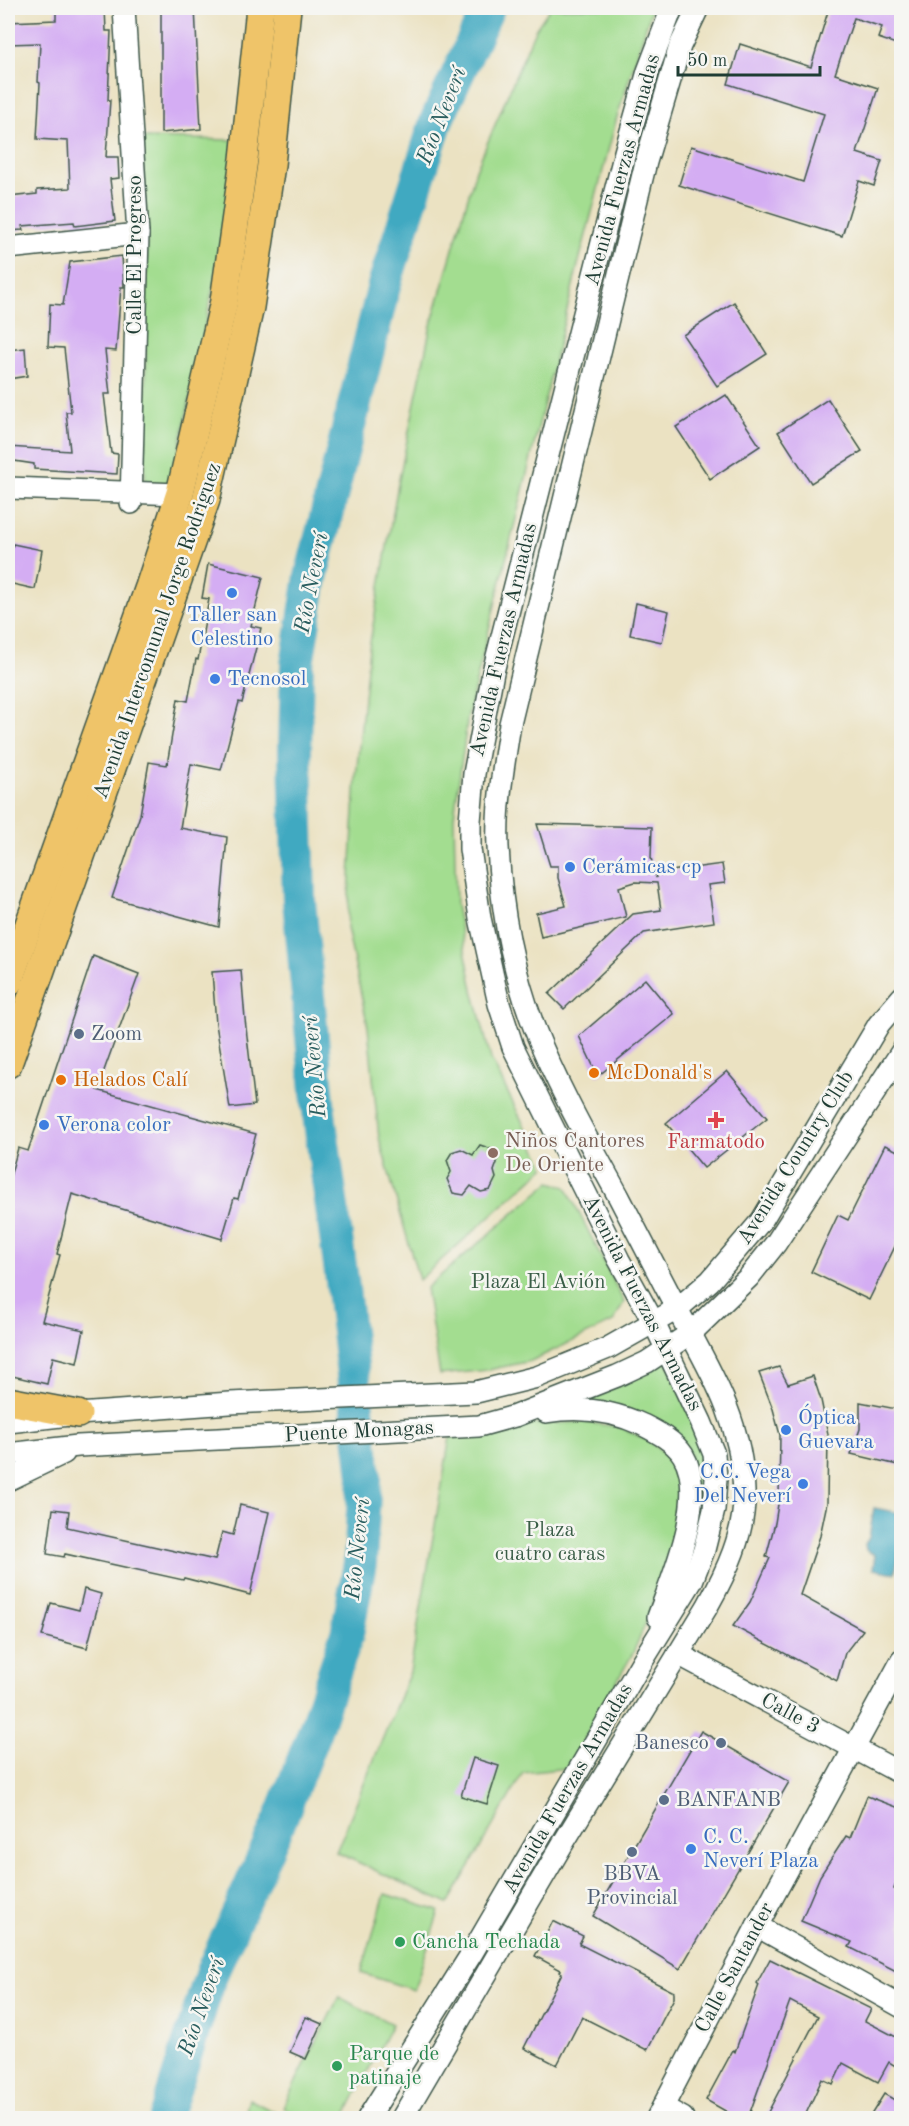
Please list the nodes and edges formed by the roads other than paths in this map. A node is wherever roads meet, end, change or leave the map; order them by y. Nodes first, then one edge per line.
1 (124, 8) edge
2 (260, 8) edge
3 (287, 8) edge
4 (672, 8) edge
5 (698, 8) edge
6 (138, 234) junction
7 (8, 248) edge
8 (8, 488) edge
9 (132, 498) junction
10 (8, 499) edge
11 (178, 499) junction
12 (15, 937) edge
13 (8, 983) edge
14 (902, 997) edge
15 (902, 1051) edge
16 (8, 1064) edge
17 (677, 1309) junction
18 (654, 1323) junction
19 (691, 1333) junction
20 (667, 1348) junction
21 (8, 1401) edge
22 (78, 1414) junction
23 (515, 1416) junction
24 (8, 1422) edge
25 (78, 1446) junction
26 (8, 1454) edge
27 (8, 1480) edge
28 (678, 1654) junction
29 (643, 1660) junction
30 (902, 1660) edge
31 (854, 1748) junction
32 (902, 1774) edge
33 (757, 1926) junction
34 (902, 2007) edge
35 (660, 2113) edge
36 (368, 2118) edge
37 (402, 2118) edge
38 (683, 2118) edge

1 - 6 street, Calle El Progreso
2 - 11 main road, Avenida Intercomunal Jorge Rodriguez
3 - 16 main road, Avenida Intercomunal Jorge Rodriguez
4 - 18 street, Avenida Fuerzas Armadas
5 - 17 street, Avenida Fuerzas Armadas
6 - 7 street
6 - 9 street, Calle El Progreso
8 - 9 street
9 - 10 street
9 - 11 street
11 - 12 main road, Avenida Intercomunal Jorge Rodriguez
12 - 13 main road, Avenida Intercomunal Jorge Rodriguez
14 - 17 street, Avenida Country Club
15 - 19 street, Avenida Country Club
17 - 18 street, Puente Monagas
17 - 19 street, Avenida Fuerzas Armadas
18 - 20 street, Avenida Fuerzas Armadas
18 - 22 street, Puente Monagas
19 - 20 street, Puente Monagas
19 - 28 street, Avenida Fuerzas Armadas
20 - 23 street, Puente Monagas
20 - 29 street, Avenida Fuerzas Armadas
21 - 22 main road
22 - 24 street, Puente Monagas
23 - 25 street, Puente Monagas
23 - 29 street
25 - 26 street, Puente Monagas
25 - 27 street
28 - 31 street, Calle 3
28 - 37 street, Avenida Fuerzas Armadas
29 - 36 street, Avenida Fuerzas Armadas
30 - 31 street, Calle Santander
31 - 32 street, Calle 3
31 - 33 street, Calle Santander
33 - 34 street
33 - 35 street, Calle Santander
35 - 38 street

